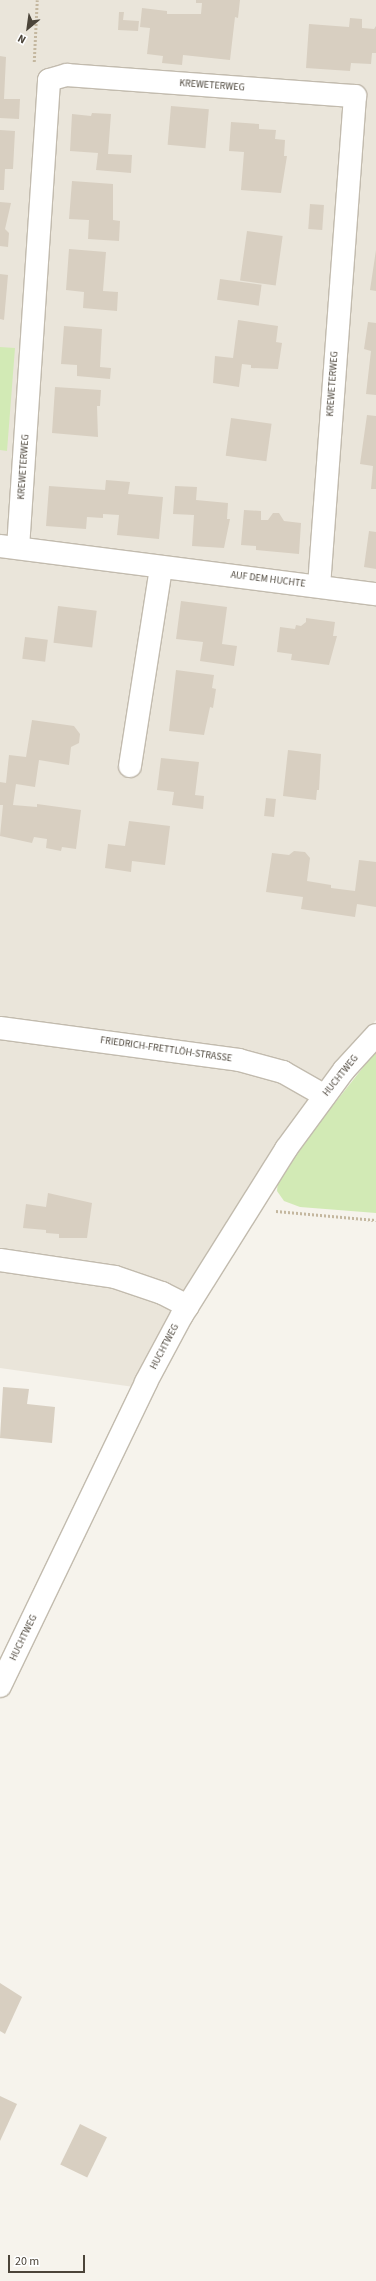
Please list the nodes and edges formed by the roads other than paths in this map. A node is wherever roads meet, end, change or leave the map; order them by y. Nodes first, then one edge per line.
1 (9, 547) edge
2 (161, 567) junction
3 (319, 586) junction
4 (376, 594) edge
5 (130, 766) dead end
6 (0, 1028) edge
7 (376, 1036) edge
8 (325, 1096) junction
9 (0, 1260) edge
10 (188, 1306) junction
11 (0, 1686) edge

1 - 2 street, AUF DEM HUCHTE
1 - 3 street, KREWETERWEG
2 - 3 street, AUF DEM HUCHTE
2 - 5 street
3 - 4 street, AUF DEM HUCHTE
6 - 8 street, FRIEDRICH-FRETTLÖH-STRASSE
7 - 8 street, HUCHTWEG
8 - 10 street, HUCHTWEG
9 - 10 street
10 - 11 street, HUCHTWEG

